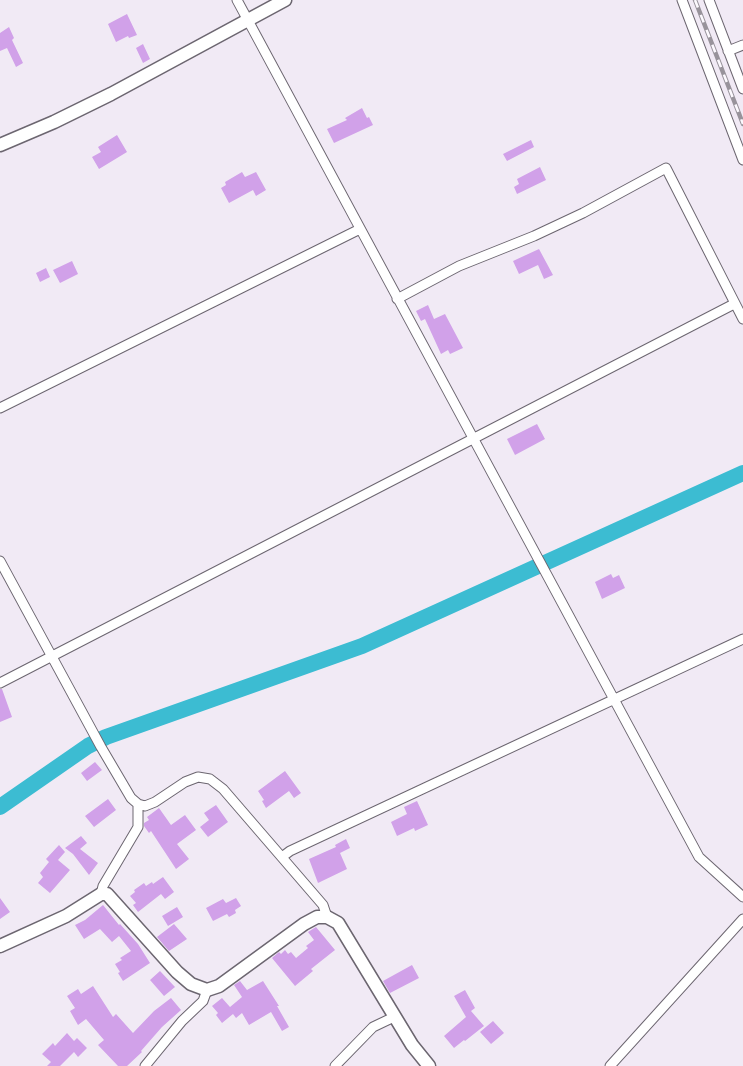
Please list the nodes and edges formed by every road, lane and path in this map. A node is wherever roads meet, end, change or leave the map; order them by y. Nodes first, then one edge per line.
1 (237, 0) edge
2 (285, 0) edge
3 (682, 0) edge
4 (709, 0) edge
5 (248, 20) junction
6 (743, 45) edge
7 (728, 50) junction
8 (743, 89) edge
9 (0, 146) edge
10 (743, 160) edge
11 (360, 229) junction
12 (397, 299) junction
13 (734, 304) junction
14 (743, 319) edge
15 (0, 408) edge
16 (473, 438) junction
17 (0, 561) edge
18 (743, 639) edge
19 (52, 656) junction
20 (0, 683) edge
21 (614, 700) junction
22 (138, 804) junction
23 (282, 857) junction
24 (101, 894) junction
25 (743, 897) edge
26 (327, 917) junction
27 (743, 919) edge
28 (0, 946) edge
29 (207, 990) junction
30 (394, 1016) junction
31 (145, 1066) edge
32 (335, 1066) edge
33 (429, 1066) edge
34 (610, 1066) edge

1 - 5 street
2 - 5 street
3 - 10 street
4 - 7 street
5 - 9 street
5 - 11 street
6 - 7 street
7 - 8 street
11 - 12 street
11 - 15 street
12 - 13 street
12 - 16 street
13 - 14 street
13 - 16 street
16 - 19 street
16 - 21 street
17 - 19 street
18 - 21 street
19 - 20 street
19 - 22 street
21 - 23 street
21 - 25 street
22 - 23 street
22 - 24 street
23 - 26 street
24 - 28 street
24 - 29 street
26 - 29 street
26 - 30 street
27 - 34 street
29 - 31 street
30 - 32 street
30 - 33 street

